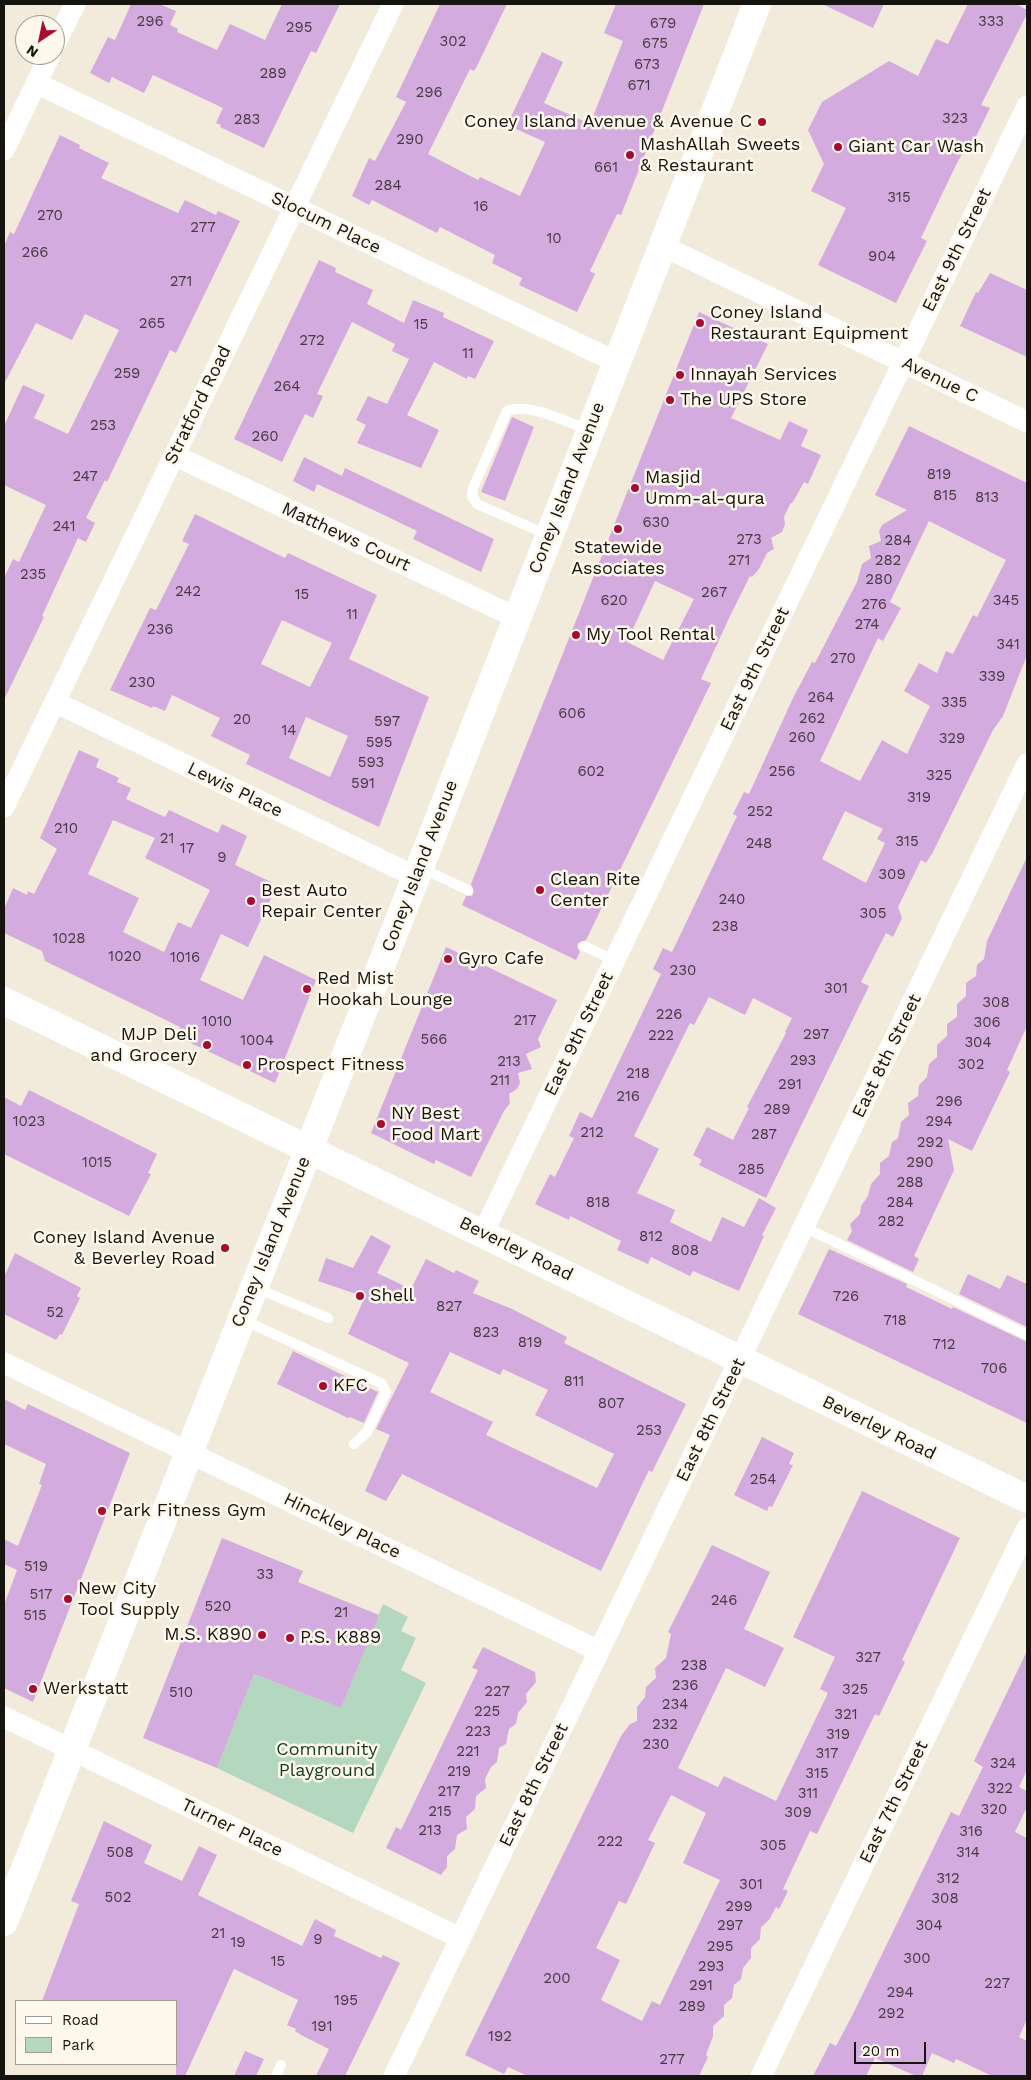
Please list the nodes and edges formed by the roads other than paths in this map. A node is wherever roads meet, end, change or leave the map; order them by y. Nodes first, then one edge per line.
1 (75, 4) edge
2 (393, 4) edge
3 (757, 4) edge
4 (65, 24) edge
5 (45, 65) edge
6 (36, 83) junction
7 (1027, 106) edge
8 (4, 150) edge
9 (294, 208) junction
10 (663, 246) junction
11 (616, 362) junction
12 (903, 362) junction
13 (1027, 422) edge
14 (590, 430) junction
15 (174, 455) junction
16 (549, 535) junction
17 (517, 618) junction
18 (54, 702) junction
19 (1027, 764) edge
20 (4, 807) edge
21 (418, 872) junction
22 (468, 890) dead end
23 (584, 946) dead end
24 (614, 960) junction
25 (4, 1001) edge
26 (308, 1148) junction
27 (804, 1227) junction
28 (483, 1232) junction
29 (253, 1286) junction
30 (328, 1318) dead end
31 (240, 1319) junction
32 (1027, 1336) edge
33 (739, 1361) junction
34 (4, 1363) edge
35 (354, 1444) dead end
36 (188, 1452) junction
37 (1027, 1499) edge
38 (1027, 1528) edge
39 (599, 1651) junction
40 (4, 1718) edge
41 (71, 1750) junction
42 (4, 1922) edge
43 (460, 1938) junction
44 (281, 2065) dead end
45 (276, 2076) edge
46 (394, 2076) edge
47 (762, 2076) edge

1 - 4 street
2 - 9 street, Stratford Road
3 - 10 main road, Coney Island Avenue
5 - 6 street
6 - 8 street
6 - 9 street, Slocum Place
7 - 12 street, East 9th Street
9 - 11 street, Slocum Place
9 - 15 street, Stratford Road
10 - 11 main road, Coney Island Avenue
10 - 12 street, Avenue C
11 - 14 main road, Coney Island Avenue
12 - 13 street, Avenue C
12 - 24 street, East 9th Street
14 - 16 main road, Coney Island Avenue
14 - 16 lane
15 - 17 street, Matthews Court
15 - 18 street, Stratford Road
16 - 17 main road, Coney Island Avenue
17 - 21 main road, Coney Island Avenue
18 - 20 street, Stratford Road
18 - 21 street, Lewis Place
19 - 27 street, East 8th Street
21 - 22 lane
21 - 26 main road, Coney Island Avenue
23 - 24 lane
24 - 28 street, East 9th Street
25 - 26 main road, Beverley Road
26 - 28 main road, Beverley Road
26 - 29 main road, Coney Island Avenue
27 - 32 lane
27 - 33 street, East 8th Street
28 - 33 main road, Beverley Road
29 - 30 lane
29 - 31 main road, Coney Island Avenue
31 - 35 lane
31 - 36 main road, Coney Island Avenue
33 - 37 main road, Beverley Road
33 - 39 street, East 8th Street
34 - 36 street, Hinckley Place
36 - 39 street, Hinckley Place
36 - 41 main road, Coney Island Avenue
38 - 47 street, East 7th Street
39 - 43 street, East 8th Street
40 - 41 street, Turner Place
41 - 42 main road, Coney Island Avenue
41 - 43 street, Turner Place
43 - 46 street, East 8th Street
44 - 45 lane

